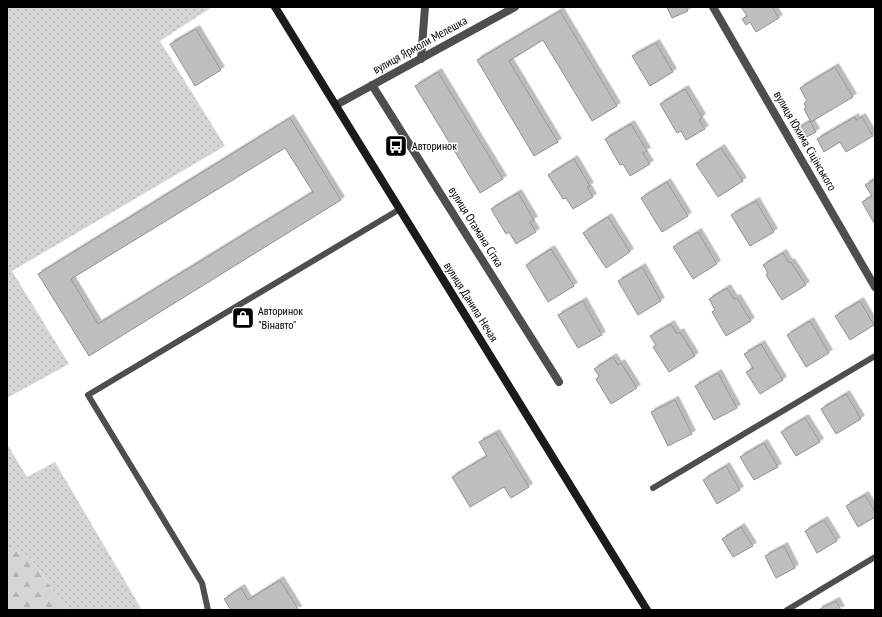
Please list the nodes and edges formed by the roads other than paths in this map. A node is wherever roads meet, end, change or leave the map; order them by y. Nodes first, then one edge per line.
1 (275, 7) edge
2 (426, 7) edge
3 (515, 7) edge
4 (714, 7) edge
5 (421, 59) junction
6 (372, 85) junction
7 (336, 105) junction
8 (400, 209) junction
9 (875, 286) edge
10 (875, 356) edge
11 (559, 382) dead end
12 (653, 488) dead end
13 (875, 557) edge
14 (208, 610) edge
15 (647, 610) edge
16 (787, 610) edge

1 - 7 main road, вулиця Данила Нечая
2 - 5 street
3 - 5 street, вулиця Ярмоли Мелешка
4 - 9 street, вулиця Юхима Сіцінського
5 - 6 street, вулиця Ярмоли Мелешка
6 - 7 street, вулиця Ярмоли Мелешка
6 - 11 street, вулиця Отамана Сітка
7 - 8 main road, вулиця Данила Нечая
8 - 14 lane
8 - 15 main road, вулиця Данила Нечая
10 - 12 lane
13 - 16 lane

